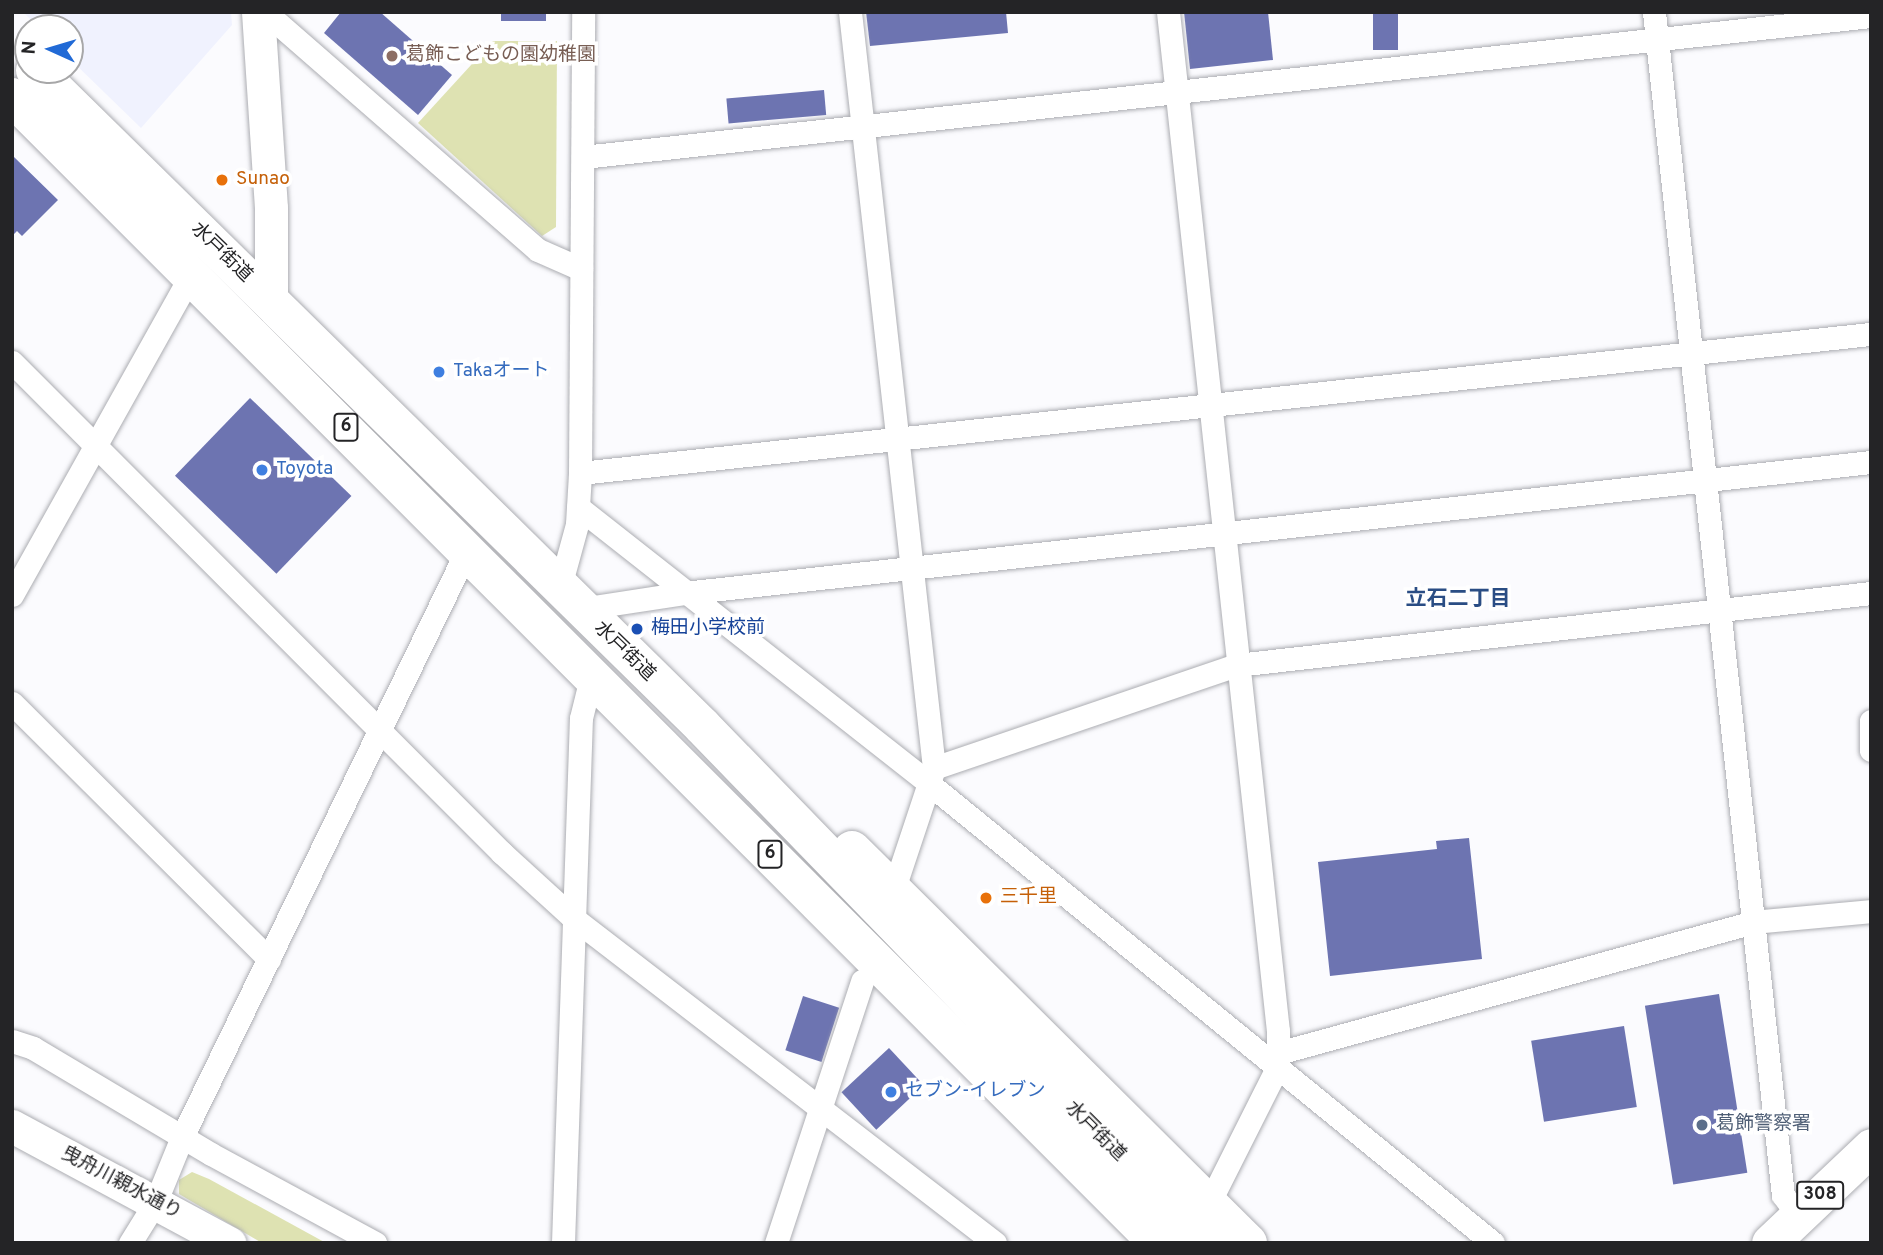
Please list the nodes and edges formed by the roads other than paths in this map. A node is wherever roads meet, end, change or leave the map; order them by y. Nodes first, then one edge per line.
1 (258, 12) edge
2 (265, 12) edge
3 (583, 12) edge
4 (850, 12) edge
5 (1168, 12) edge
6 (1654, 12) edge
7 (1871, 16) edge
8 (1657, 40) junction
9 (47, 84) edge
10 (1176, 91) junction
11 (17, 111) edge
12 (862, 124) junction
13 (583, 157) junction
14 (581, 269) junction
15 (216, 284) junction
16 (271, 302) junction
17 (1871, 334) edge
18 (273, 353) junction
19 (1690, 355) junction
20 (12, 362) edge
21 (1210, 407) junction
22 (897, 440) junction
23 (97, 447) junction
24 (1871, 462) edge
25 (580, 473) junction
26 (1705, 481) junction
27 (578, 507) junction
28 (1223, 534) junction
29 (468, 548) junction
30 (912, 569) junction
31 (684, 593) junction
32 (1871, 593) edge
33 (12, 595) edge
34 (569, 599) junction
35 (1717, 610) junction
36 (1237, 665) junction
37 (592, 674) junction
38 (12, 703) edge
39 (1871, 720) edge
40 (381, 733) junction
41 (1871, 750) edge
42 (930, 775) junction
43 (1871, 911) edge
44 (572, 917) junction
45 (1753, 922) junction
46 (876, 933) junction
47 (269, 959) junction
48 (12, 1041) edge
49 (1278, 1059) junction
50 (821, 1108) junction
51 (12, 1126) edge
52 (182, 1137) junction
53 (1871, 1147) edge
54 (156, 1201) junction
55 (1209, 1203) junction
56 (1798, 1216) junction
57 (131, 1243) edge
58 (229, 1243) edge
59 (375, 1243) edge
60 (563, 1243) edge
61 (776, 1243) edge
62 (995, 1243) edge
63 (1123, 1243) edge
64 (1158, 1243) edge
65 (1204, 1243) edge
66 (1248, 1243) edge
67 (1493, 1243) edge
68 (1770, 1243) edge

1 - 16 street
2 - 14 street
3 - 13 street
4 - 12 street
5 - 10 street
6 - 8 street
7 - 8 street
8 - 10 street
8 - 19 street
9 - 15 highway, 水戸街道 / 6
10 - 12 street
10 - 21 street
11 - 15 highway, 水戸街道 / 6
12 - 13 street
12 - 22 street
13 - 14 street
14 - 25 street
15 - 16 highway
15 - 18 highway, 水戸街道 / 6
15 - 23 street
16 - 18 highway
16 - 34 highway, 水戸街道 / 6
17 - 19 street
18 - 29 highway, 水戸街道 / 6
19 - 21 street
19 - 26 street
20 - 23 street
21 - 22 street
21 - 28 street
22 - 25 street
22 - 30 street
23 - 33 street
23 - 40 street
24 - 26 street
25 - 27 street
26 - 28 street
26 - 35 street
27 - 31 street
27 - 34 street
28 - 30 street
28 - 36 street
29 - 37 highway, 水戸街道 / 6
29 - 40 street
30 - 31 street
30 - 42 street
31 - 34 street
31 - 42 street
32 - 35 street
34 - 46 highway, 水戸街道 / 6
35 - 36 street
35 - 45 street
36 - 42 street
36 - 49 street
37 - 44 street
37 - 46 highway, 水戸街道 / 6
38 - 47 street
39 - 41 street
40 - 44 street
40 - 47 street
42 - 46 street
42 - 49 street
43 - 45 street
44 - 50 street
44 - 60 street
45 - 49 street
45 - 56 street
46 - 50 street
46 - 55 highway
46 - 63 highway
46 - 64 highway, 水戸街道
46 - 65 highway, 水戸街道
47 - 52 street
48 - 52 street
49 - 55 street
49 - 67 street
50 - 61 street
50 - 62 street
51 - 54 street, 曳舟川親水通り
52 - 54 street
52 - 59 street
53 - 56 main road, 308
54 - 57 street
54 - 58 street, 曳舟川親水通り
55 - 66 highway
56 - 68 main road, 308

